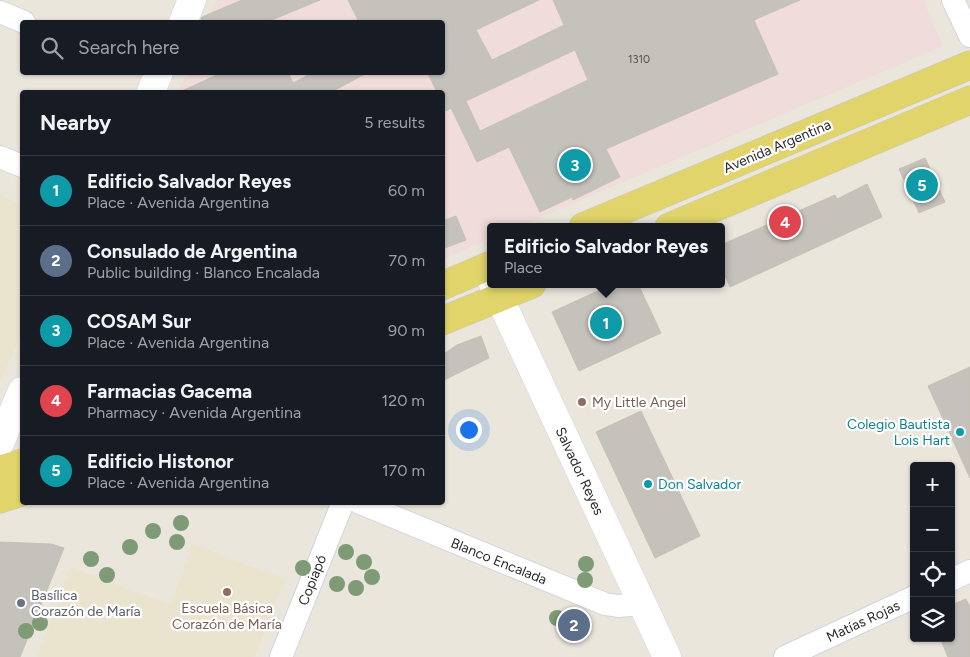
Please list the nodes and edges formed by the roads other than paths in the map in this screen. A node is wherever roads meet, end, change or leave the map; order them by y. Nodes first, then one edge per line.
1 (192, 0) edge
2 (953, 0) edge
3 (0, 12) edge
4 (20, 20) edge
5 (184, 20) edge
6 (970, 36) edge
7 (970, 65) edge
8 (970, 100) edge
9 (0, 157) edge
10 (20, 165) edge
11 (593, 223) edge
12 (678, 223) edge
13 (487, 280) edge
14 (487, 283) edge
15 (445, 286) edge
16 (496, 288) edge
17 (445, 318) edge
18 (20, 396) edge
19 (0, 443) edge
20 (20, 464) edge
21 (0, 470) edge
22 (20, 493) edge
23 (0, 499) edge
24 (342, 505) edge
25 (365, 505) edge
26 (970, 571) edge
27 (955, 578) edge
28 (910, 599) edge
29 (643, 604) junction
30 (281, 657) edge
31 (668, 657) edge
32 (785, 657) edge

1 - 5 street
2 - 6 street
3 - 4 street
7 - 11 main road, Avenida Argentina
8 - 12 main road
9 - 10 street
13 - 15 main road
14 - 17 main road
16 - 29 street, Salvador Reyes
18 - 19 street
20 - 21 main road
22 - 23 main road
24 - 30 street, Copiapó
25 - 29 street, Blanco Encalada
26 - 27 street
28 - 32 street, Matías Rojas
29 - 31 street, Salvador Reyes

